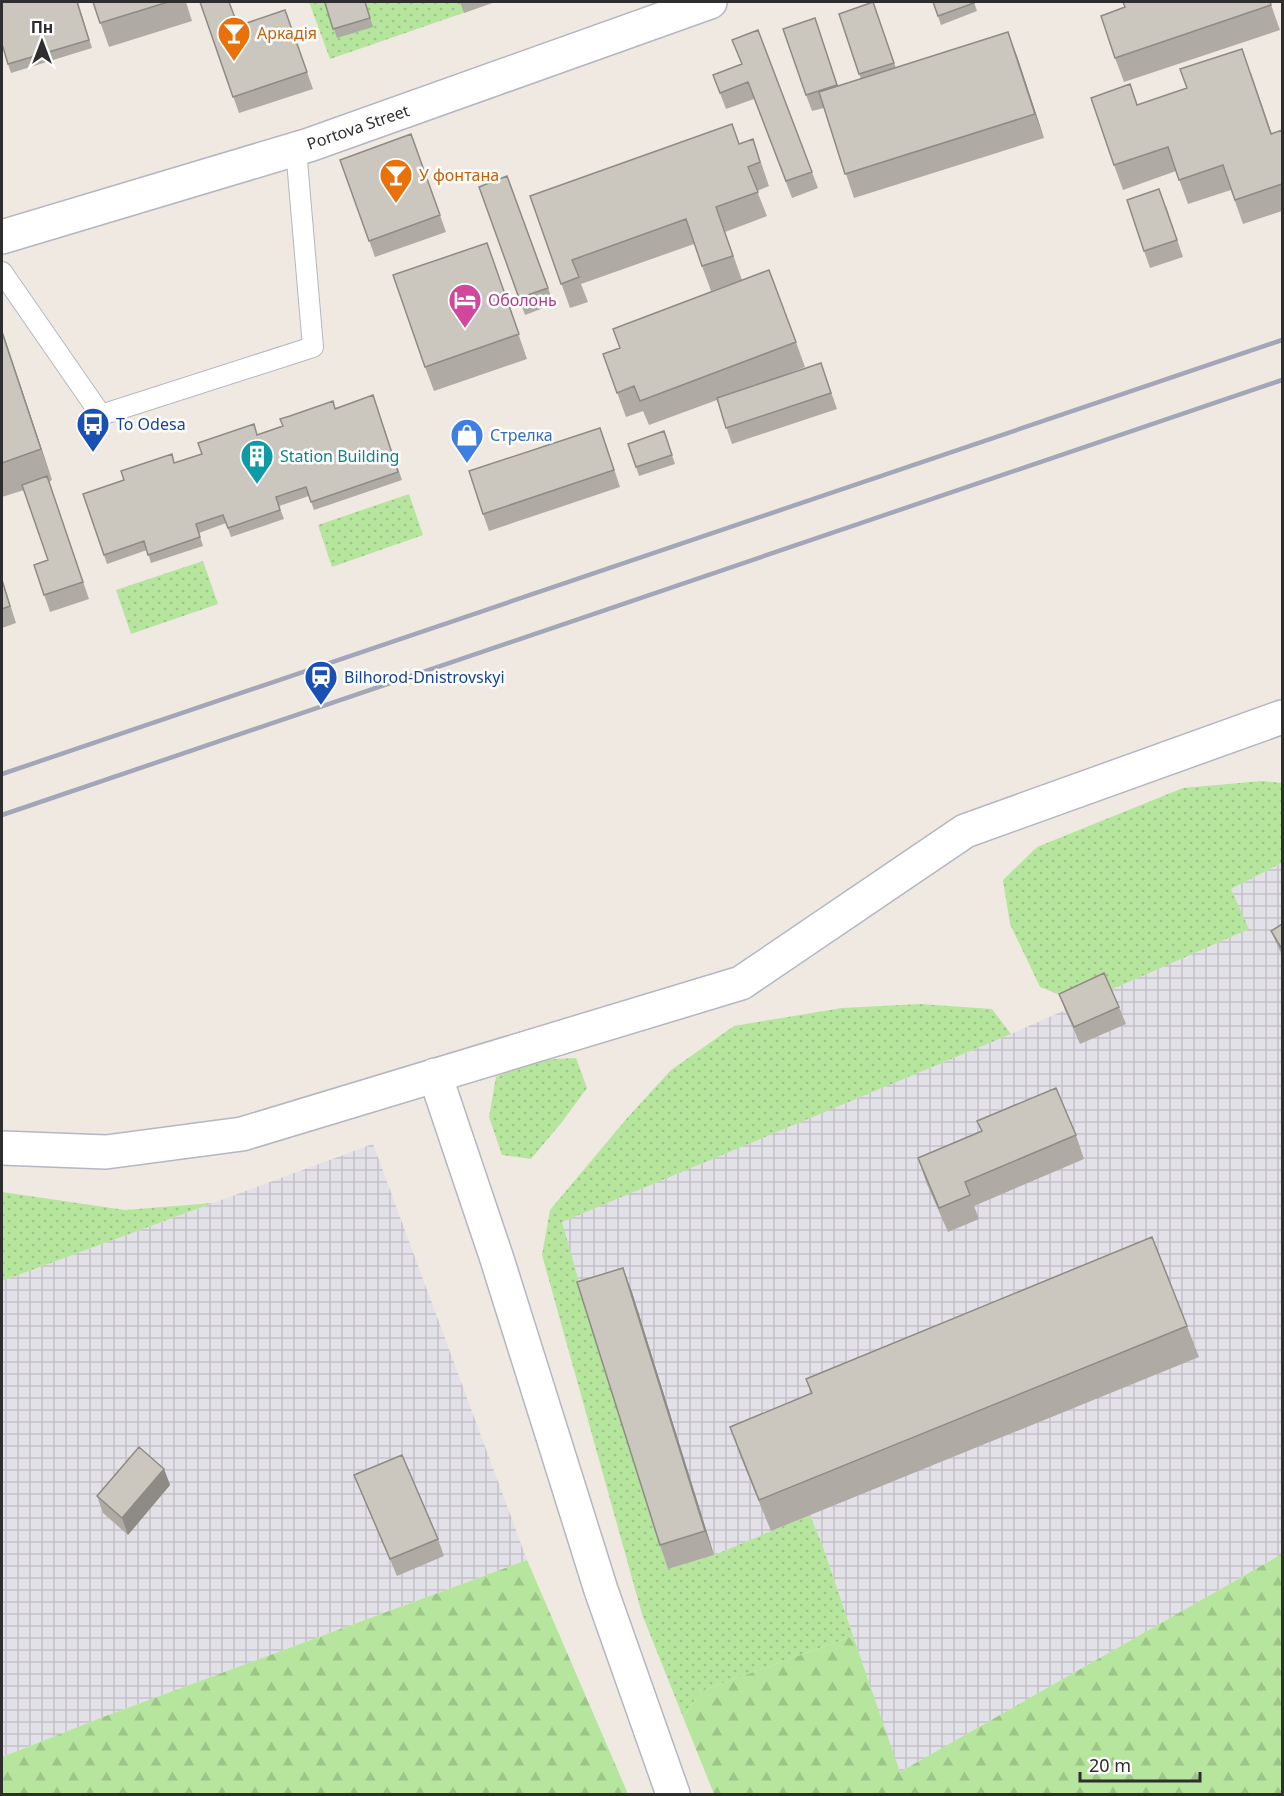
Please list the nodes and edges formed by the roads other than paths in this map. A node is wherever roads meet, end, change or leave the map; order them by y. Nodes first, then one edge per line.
1 (710, 2) edge
2 (296, 149) junction
3 (2, 237) edge
4 (2, 272) edge
5 (1282, 717) edge
6 (435, 1076) junction
7 (2, 1148) edge
8 (673, 1794) edge

1 - 2 street, Portova Street
2 - 3 street, Portova Street
2 - 4 lane
5 - 6 street
6 - 7 street
6 - 8 street

